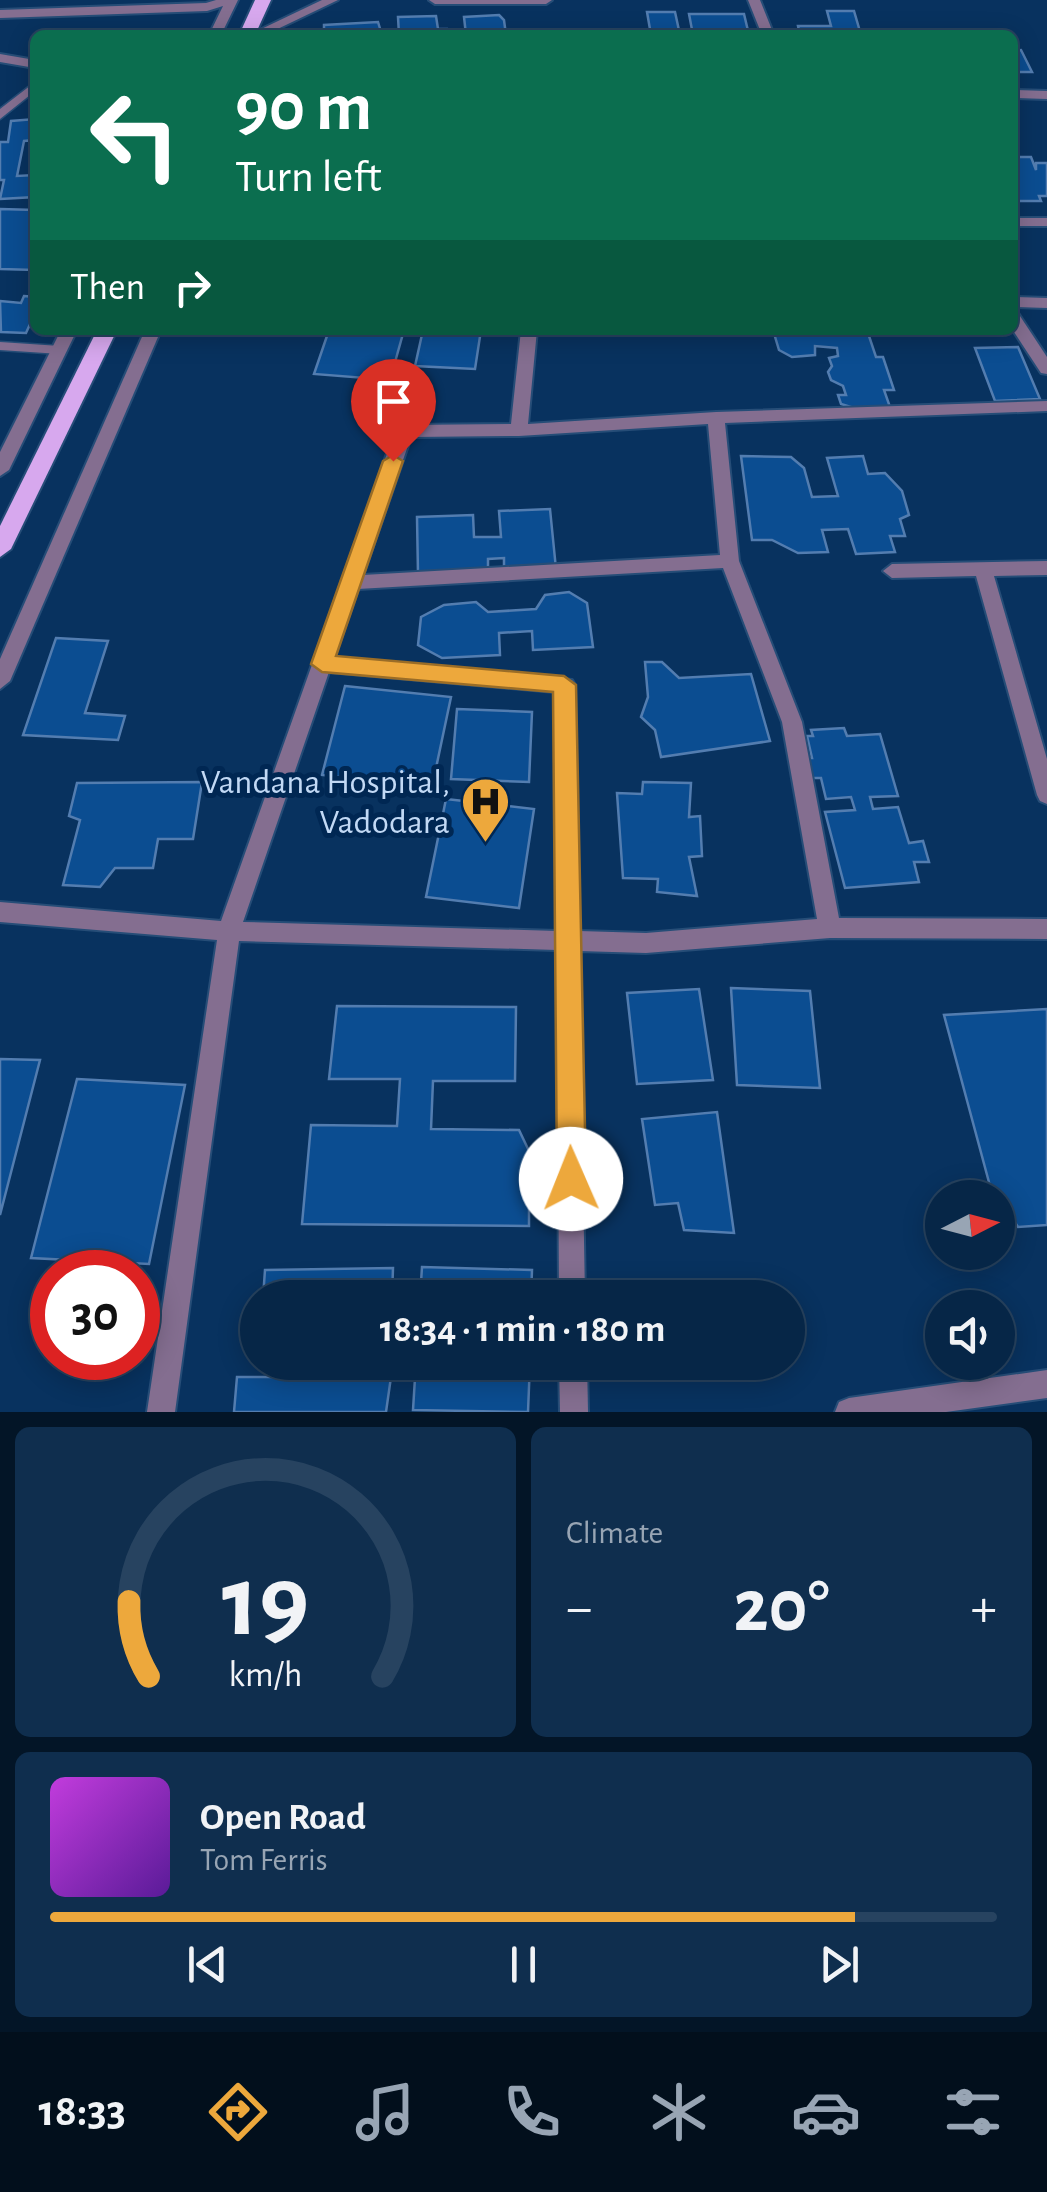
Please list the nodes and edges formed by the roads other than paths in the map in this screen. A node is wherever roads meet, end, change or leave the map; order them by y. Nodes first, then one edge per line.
1 (230, 0) edge
2 (263, 0) edge
3 (298, 0) edge
4 (332, 0) edge
5 (435, 0) edge
6 (546, 0) edge
7 (754, 0) edge
8 (0, 14) edge
9 (289, 19) junction
10 (217, 30) edge
11 (249, 30) edge
12 (266, 30) edge
13 (284, 30) edge
14 (766, 30) edge
15 (0, 58) edge
16 (30, 63) edge
17 (30, 89) edge
18 (1018, 94) edge
19 (1047, 95) edge
20 (0, 115) edge
21 (1018, 222) edge
22 (1047, 222) edge
23 (1018, 302) edge
24 (1047, 303) edge
25 (1018, 325) edge
26 (67, 335) edge
27 (105, 335) edge
28 (151, 335) edge
29 (528, 335) edge
30 (0, 346) edge
31 (60, 350) junction
32 (1047, 369) edge
33 (1047, 406) edge
34 (716, 418) junction
35 (519, 430) junction
36 (0, 470) edge
37 (0, 548) edge
38 (730, 561) junction
39 (1047, 568) edge
40 (983, 569) junction
41 (892, 571) dead end
42 (350, 584) junction
43 (322, 664) junction
44 (0, 682) edge
45 (1047, 796) edge
46 (0, 912) edge
47 (830, 928) junction
48 (1047, 929) edge
49 (229, 932) junction
50 (569, 941) junction
51 (572, 1280) edge
52 (573, 1380) edge
53 (1047, 1384) edge
54 (160, 1412) edge
55 (574, 1412) edge
56 (850, 1412) edge

1 - 8 street
1 - 10 street
2 - 11 main road
3 - 9 street
4 - 9 street
5 - 6 street
7 - 14 street
9 - 12 street
9 - 13 street
15 - 16 street
17 - 20 lane
18 - 19 street
21 - 22 street
23 - 24 street
25 - 32 street
26 - 31 street
27 - 37 main road
28 - 44 street
29 - 35 street
30 - 31 lane
31 - 36 street
33 - 34 street
34 - 35 street
34 - 38 street
35 - 42 street
38 - 42 street
38 - 47 street
39 - 40 street
40 - 41 street
40 - 45 street
42 - 43 street
43 - 49 street
43 - 50 street
46 - 49 street
47 - 48 street
47 - 50 street
49 - 50 street
49 - 54 street
50 - 51 street
52 - 55 street
53 - 56 street

